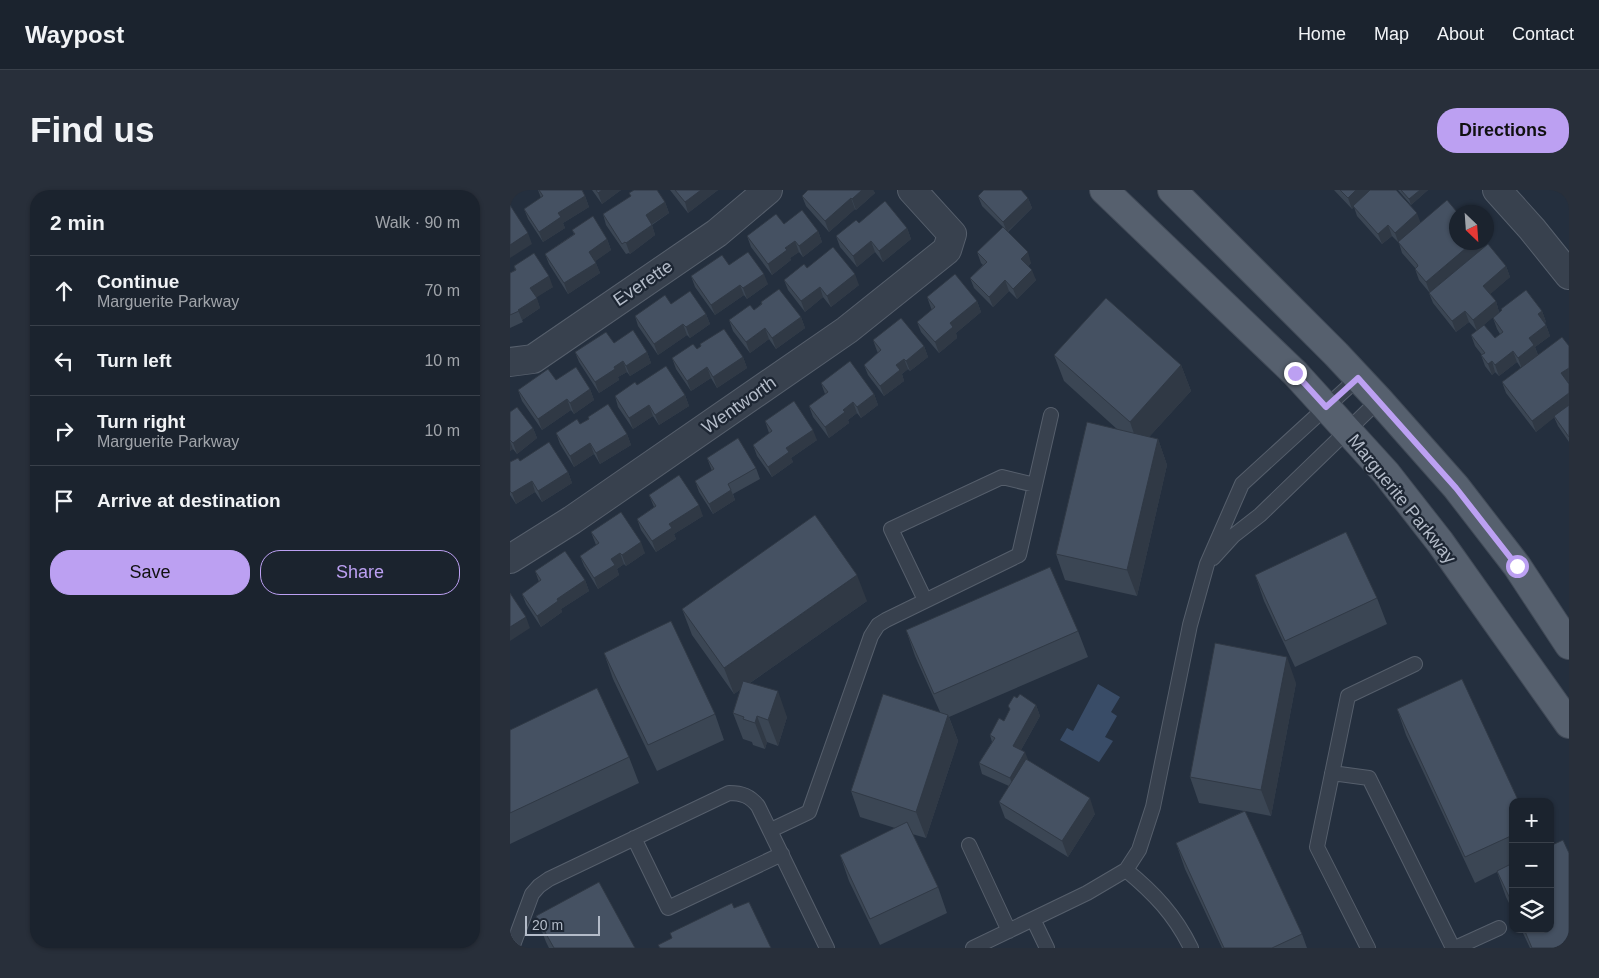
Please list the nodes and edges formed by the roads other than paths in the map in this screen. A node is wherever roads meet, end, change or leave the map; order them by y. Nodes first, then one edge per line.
1 (768, 190) edge
2 (912, 190) edge
3 (1104, 190) edge
4 (1172, 190) edge
5 (1497, 190) edge
6 (1569, 275) edge
7 (510, 362) edge
8 (1358, 378) junction
9 (1379, 400) junction
10 (1326, 407) junction
11 (1051, 415) dead end
12 (1347, 430) junction
13 (1034, 485) junction
14 (510, 559) edge
15 (1207, 564) junction
16 (925, 600) junction
17 (1569, 645) edge
18 (1415, 664) dead end
19 (1569, 724) edge
20 (1332, 773) junction
21 (771, 830) junction
22 (634, 838) junction
23 (969, 845) dead end
24 (782, 854) junction
25 (1126, 870) junction
26 (1033, 920) junction
27 (1499, 928) dead end
28 (1010, 930) junction
29 (512, 948) edge
30 (827, 948) edge
31 (973, 948) edge
32 (1047, 948) edge
33 (1191, 948) edge
34 (1368, 948) edge
35 (1454, 948) edge

1 - 7 street, Everette
2 - 14 street, Wentworth
3 - 10 main road, Marguerite Parkway
4 - 8 main road
5 - 6 street
8 - 9 main road
8 - 10 lane
9 - 12 lane
9 - 17 main road
10 - 12 main road, Marguerite Parkway
10 - 15 lane
11 - 13 lane
12 - 15 lane
12 - 19 main road, Marguerite Parkway
13 - 16 lane
13 - 16 lane
15 - 25 lane
16 - 21 lane
18 - 20 lane
20 - 34 lane
20 - 35 lane
21 - 22 lane
21 - 24 lane
22 - 24 lane
22 - 29 lane
23 - 28 lane
24 - 30 lane
25 - 26 lane
25 - 33 lane
26 - 28 lane
26 - 32 lane
27 - 35 lane
28 - 31 lane

